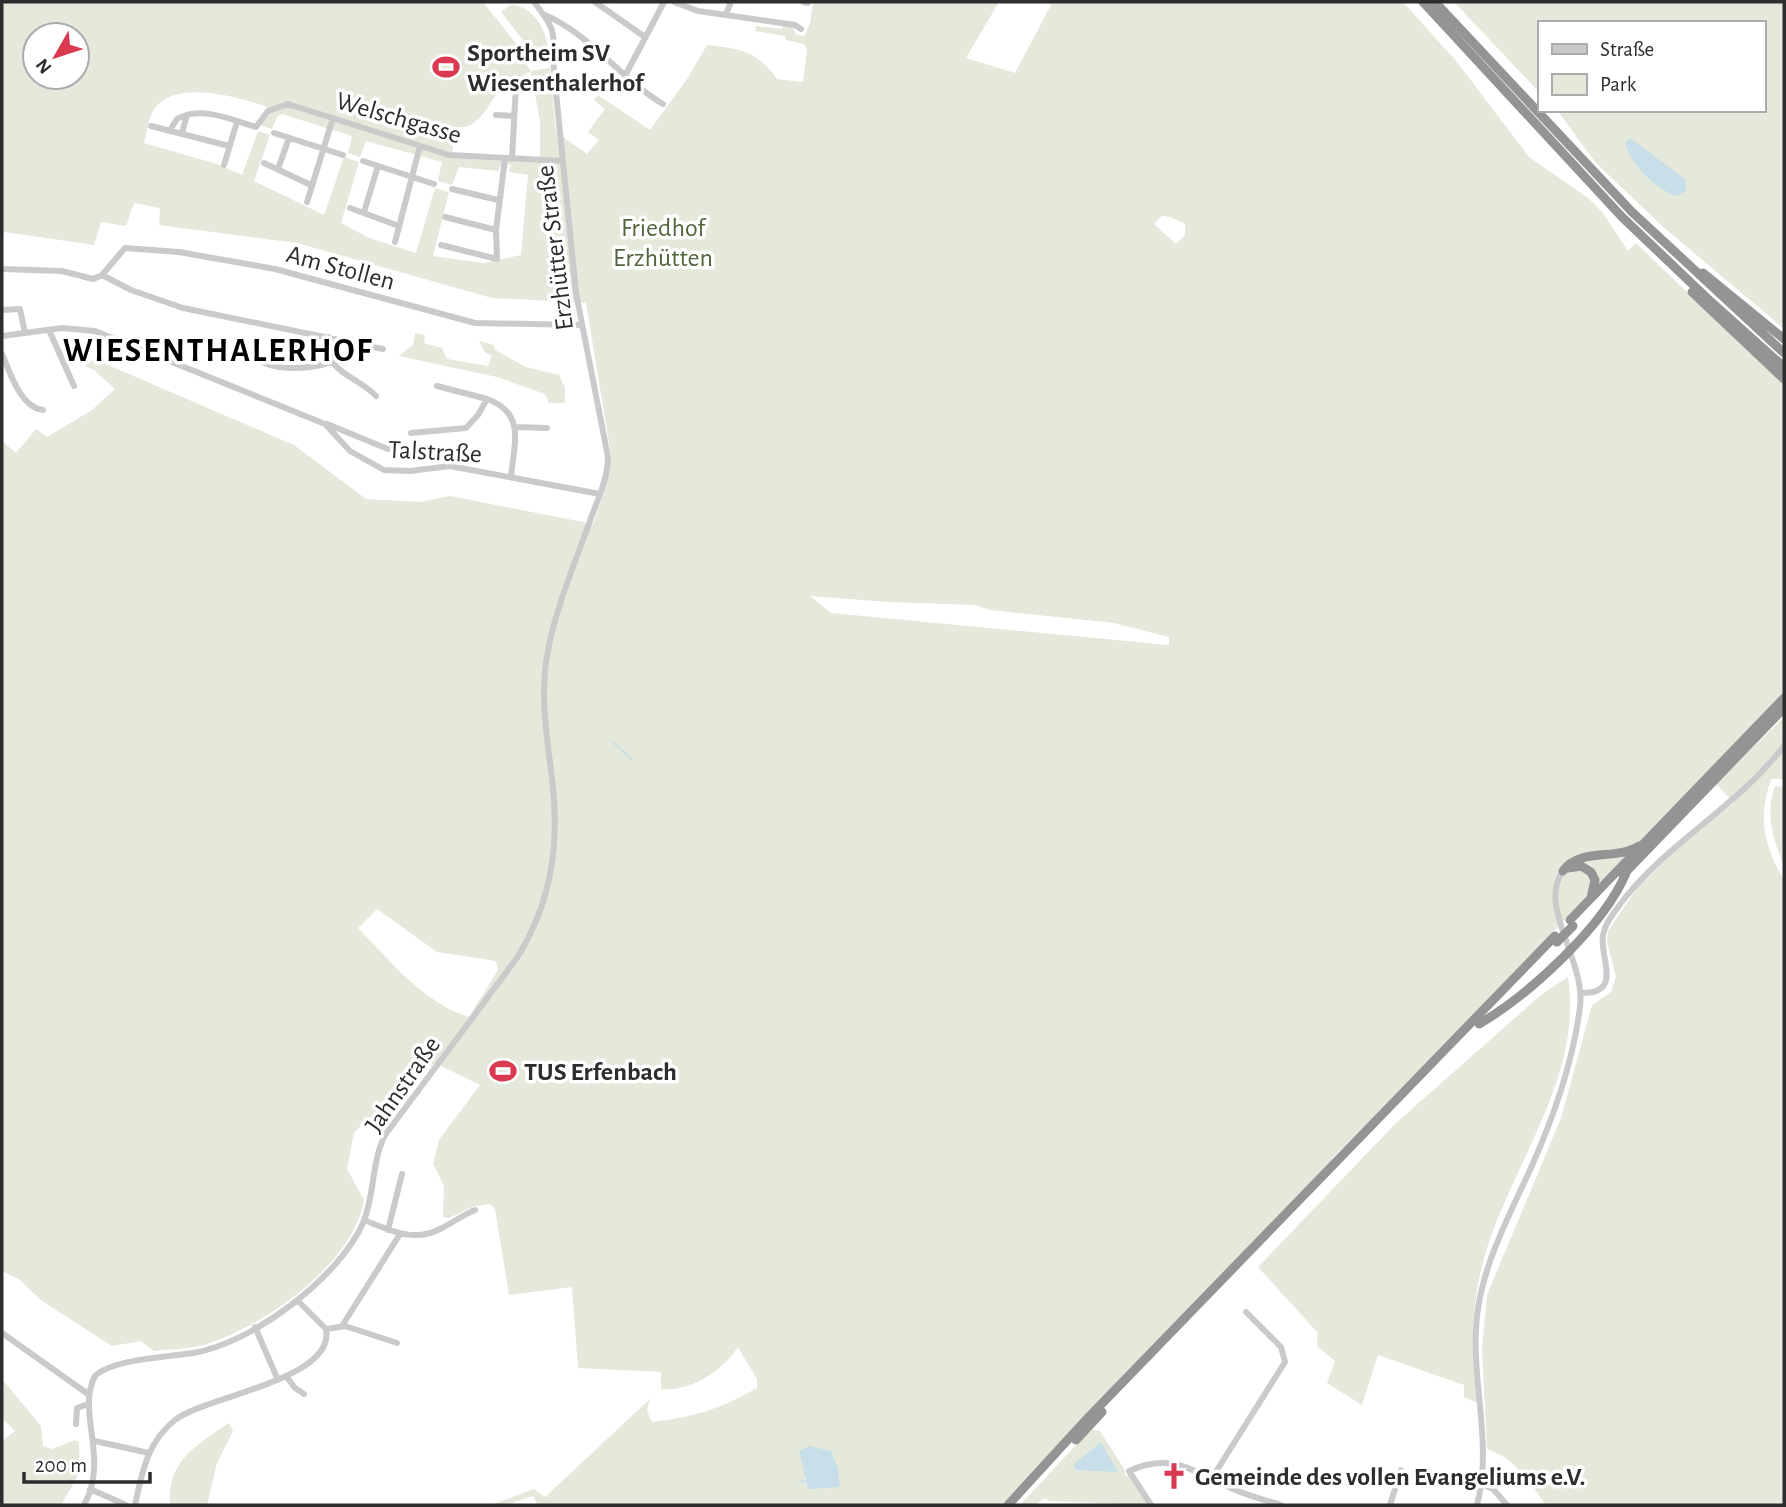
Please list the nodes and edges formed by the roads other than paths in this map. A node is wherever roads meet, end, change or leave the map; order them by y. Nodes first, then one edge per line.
1 (534, 2) edge
2 (592, 2) edge
3 (664, 2) edge
4 (674, 2) edge
5 (731, 2) edge
6 (803, 2) edge
7 (1423, 2) edge
8 (1435, 2) edge
9 (808, 3) edge
10 (726, 14) junction
11 (544, 15) junction
12 (801, 29) dead end
13 (645, 37) junction
14 (625, 76) junction
15 (516, 85) dead end
16 (663, 104) dead end
17 (187, 114) junction
18 (496, 116) dead end
19 (514, 116) junction
20 (333, 118) junction
21 (237, 121) junction
22 (151, 126) dead end
23 (170, 130) junction
24 (182, 133) junction
25 (274, 133) dead end
26 (289, 138) junction
27 (229, 146) junction
28 (420, 146) junction
29 (323, 148) junction
30 (344, 155) dead end
31 (508, 159) junction
32 (363, 161) dead end
33 (563, 161) junction
34 (264, 163) dead end
35 (224, 165) dead end
36 (378, 166) junction
37 (278, 169) junction
38 (412, 177) junction
39 (434, 184) dead end
40 (311, 186) junction
41 (452, 188) dead end
42 (498, 200) junction
43 (307, 202) dead end
44 (350, 208) dead end
45 (363, 212) junction
46 (446, 217) dead end
47 (399, 226) junction
48 (496, 230) junction
49 (395, 242) dead end
50 (441, 245) dead end
51 (1660, 253) junction
52 (1681, 259) junction
53 (2, 270) edge
54 (102, 275) junction
55 (2, 310) edge
56 (581, 325) junction
57 (49, 330) junction
58 (25, 333) junction
59 (2, 336) edge
60 (330, 337) junction
61 (1784, 339) edge
62 (383, 349) dead end
63 (247, 352) dead end
64 (1784, 353) edge
65 (2, 354) edge
66 (332, 362) junction
67 (1784, 367) edge
68 (1784, 379) edge
69 (74, 386) dead end
70 (437, 386) dead end
71 (376, 396) dead end
72 (486, 398) junction
73 (43, 410) dead end
74 (325, 424) junction
75 (515, 427) junction
76 (547, 428) dead end
77 (411, 433) dead end
78 (387, 449) dead end
79 (511, 477) junction
80 (600, 494) junction
81 (1784, 698) edge
82 (1784, 708) edge
83 (1784, 746) edge
84 (1716, 775) junction
85 (1704, 787) junction
86 (1645, 844) junction
87 (1563, 871) junction
88 (1627, 871) junction
89 (1591, 900) junction
90 (1572, 923) junction
91 (1556, 939) junction
92 (1572, 949) junction
93 (1581, 993) junction
94 (472, 1019) joint
95 (1479, 1024) junction
96 (401, 1174) dead end
97 (475, 1210) dead end
98 (364, 1220) junction
99 (388, 1230) junction
100 (400, 1234) junction
101 (298, 1301) junction
102 (1246, 1312) dead end
103 (342, 1326) junction
104 (255, 1327) junction
105 (326, 1329) junction
106 (2, 1333) edge
107 (397, 1343) dead end
108 (286, 1376) junction
109 (278, 1380) junction
110 (88, 1394) junction
111 (304, 1394) dead end
112 (88, 1404) junction
113 (1096, 1414) junction
114 (1088, 1423) junction
115 (76, 1424) dead end
116 (95, 1441) junction
117 (149, 1452) junction
118 (1401, 1471) dead end
119 (1212, 1478) junction
120 (1482, 1484) junction
121 (90, 1489) junction
122 (83, 1505) edge
123 (126, 1505) edge
124 (135, 1505) edge
125 (1008, 1505) edge
126 (1015, 1505) edge
127 (1151, 1505) edge
128 (1281, 1505) edge
129 (1390, 1505) edge
130 (1476, 1505) edge
131 (1507, 1505) edge

1 - 11 street, Erzhütter Straße
2 - 13 street
3 - 13 street
4 - 10 street
5 - 10 street
6 - 9 street
7 - 51 highway
8 - 52 highway
10 - 12 street
11 - 14 street
11 - 33 street, Erzhütter Straße
13 - 14 street
14 - 16 street
15 - 19 street
17 - 21 street, Welschgasse
17 - 23 street
17 - 24 street
18 - 19 street
19 - 31 street
20 - 21 street, Welschgasse
20 - 28 street, Welschgasse
20 - 29 street
21 - 27 street
22 - 23 street
23 - 24 street
24 - 27 street
25 - 26 street
26 - 29 street
26 - 37 street
27 - 35 street
28 - 31 street, Welschgasse
28 - 38 street
29 - 30 street
29 - 40 street
31 - 33 street, Welschgasse
31 - 42 street
32 - 36 street
33 - 56 street, Erzhütter Straße
34 - 37 street
36 - 38 street
36 - 45 street
37 - 40 street
38 - 39 street
38 - 47 street
40 - 43 street
41 - 42 street
42 - 48 street
44 - 45 street
45 - 47 street
46 - 48 street
47 - 49 street
48 - 50 street
51 - 67 highway
51 - 68 highway
52 - 61 highway
52 - 64 highway
53 - 54 street
54 - 56 street, Am Stollen
54 - 60 street
55 - 58 street
56 - 80 street, Erzhütter Straße
57 - 58 street, Talstraße
57 - 69 street
57 - 74 street, Talstraße
58 - 59 street, Talstraße
60 - 62 street
60 - 66 street
63 - 66 street
65 - 73 street
66 - 71 street
70 - 72 street
72 - 75 street
72 - 77 street
74 - 78 street, Talstraße
74 - 79 street, Talstraße
75 - 76 street
75 - 79 street
79 - 80 street, Talstraße
80 - 94 street, Erzhütter Straße
81 - 84 highway
82 - 84 highway
83 - 93 street
84 - 85 highway
85 - 86 highway
85 - 88 highway
86 - 87 highway
86 - 89 highway
87 - 89 highway
87 - 92 street
88 - 90 highway
88 - 92 highway
89 - 90 highway
90 - 91 highway
91 - 95 highway
91 - 113 highway
92 - 93 street
92 - 95 highway
93 - 120 street
94 - 98 street, Jahnstraße
95 - 113 highway
96 - 99 street
97 - 100 street
98 - 99 street
98 - 101 street, Jahnstraße
99 - 100 street
100 - 103 street
101 - 104 street, Jahnstraße
101 - 105 street
102 - 119 street
103 - 105 street
103 - 107 street
104 - 109 street
104 - 110 street, Jahnstraße
105 - 108 street
106 - 110 street
108 - 109 street
108 - 111 street
109 - 117 street
110 - 112 street
112 - 115 street
112 - 116 street
113 - 114 highway
114 - 125 highway
114 - 126 highway
116 - 117 street
116 - 121 street
117 - 124 street
118 - 129 street
119 - 127 street
119 - 128 street
120 - 130 street
120 - 131 street
121 - 122 street
121 - 123 street

